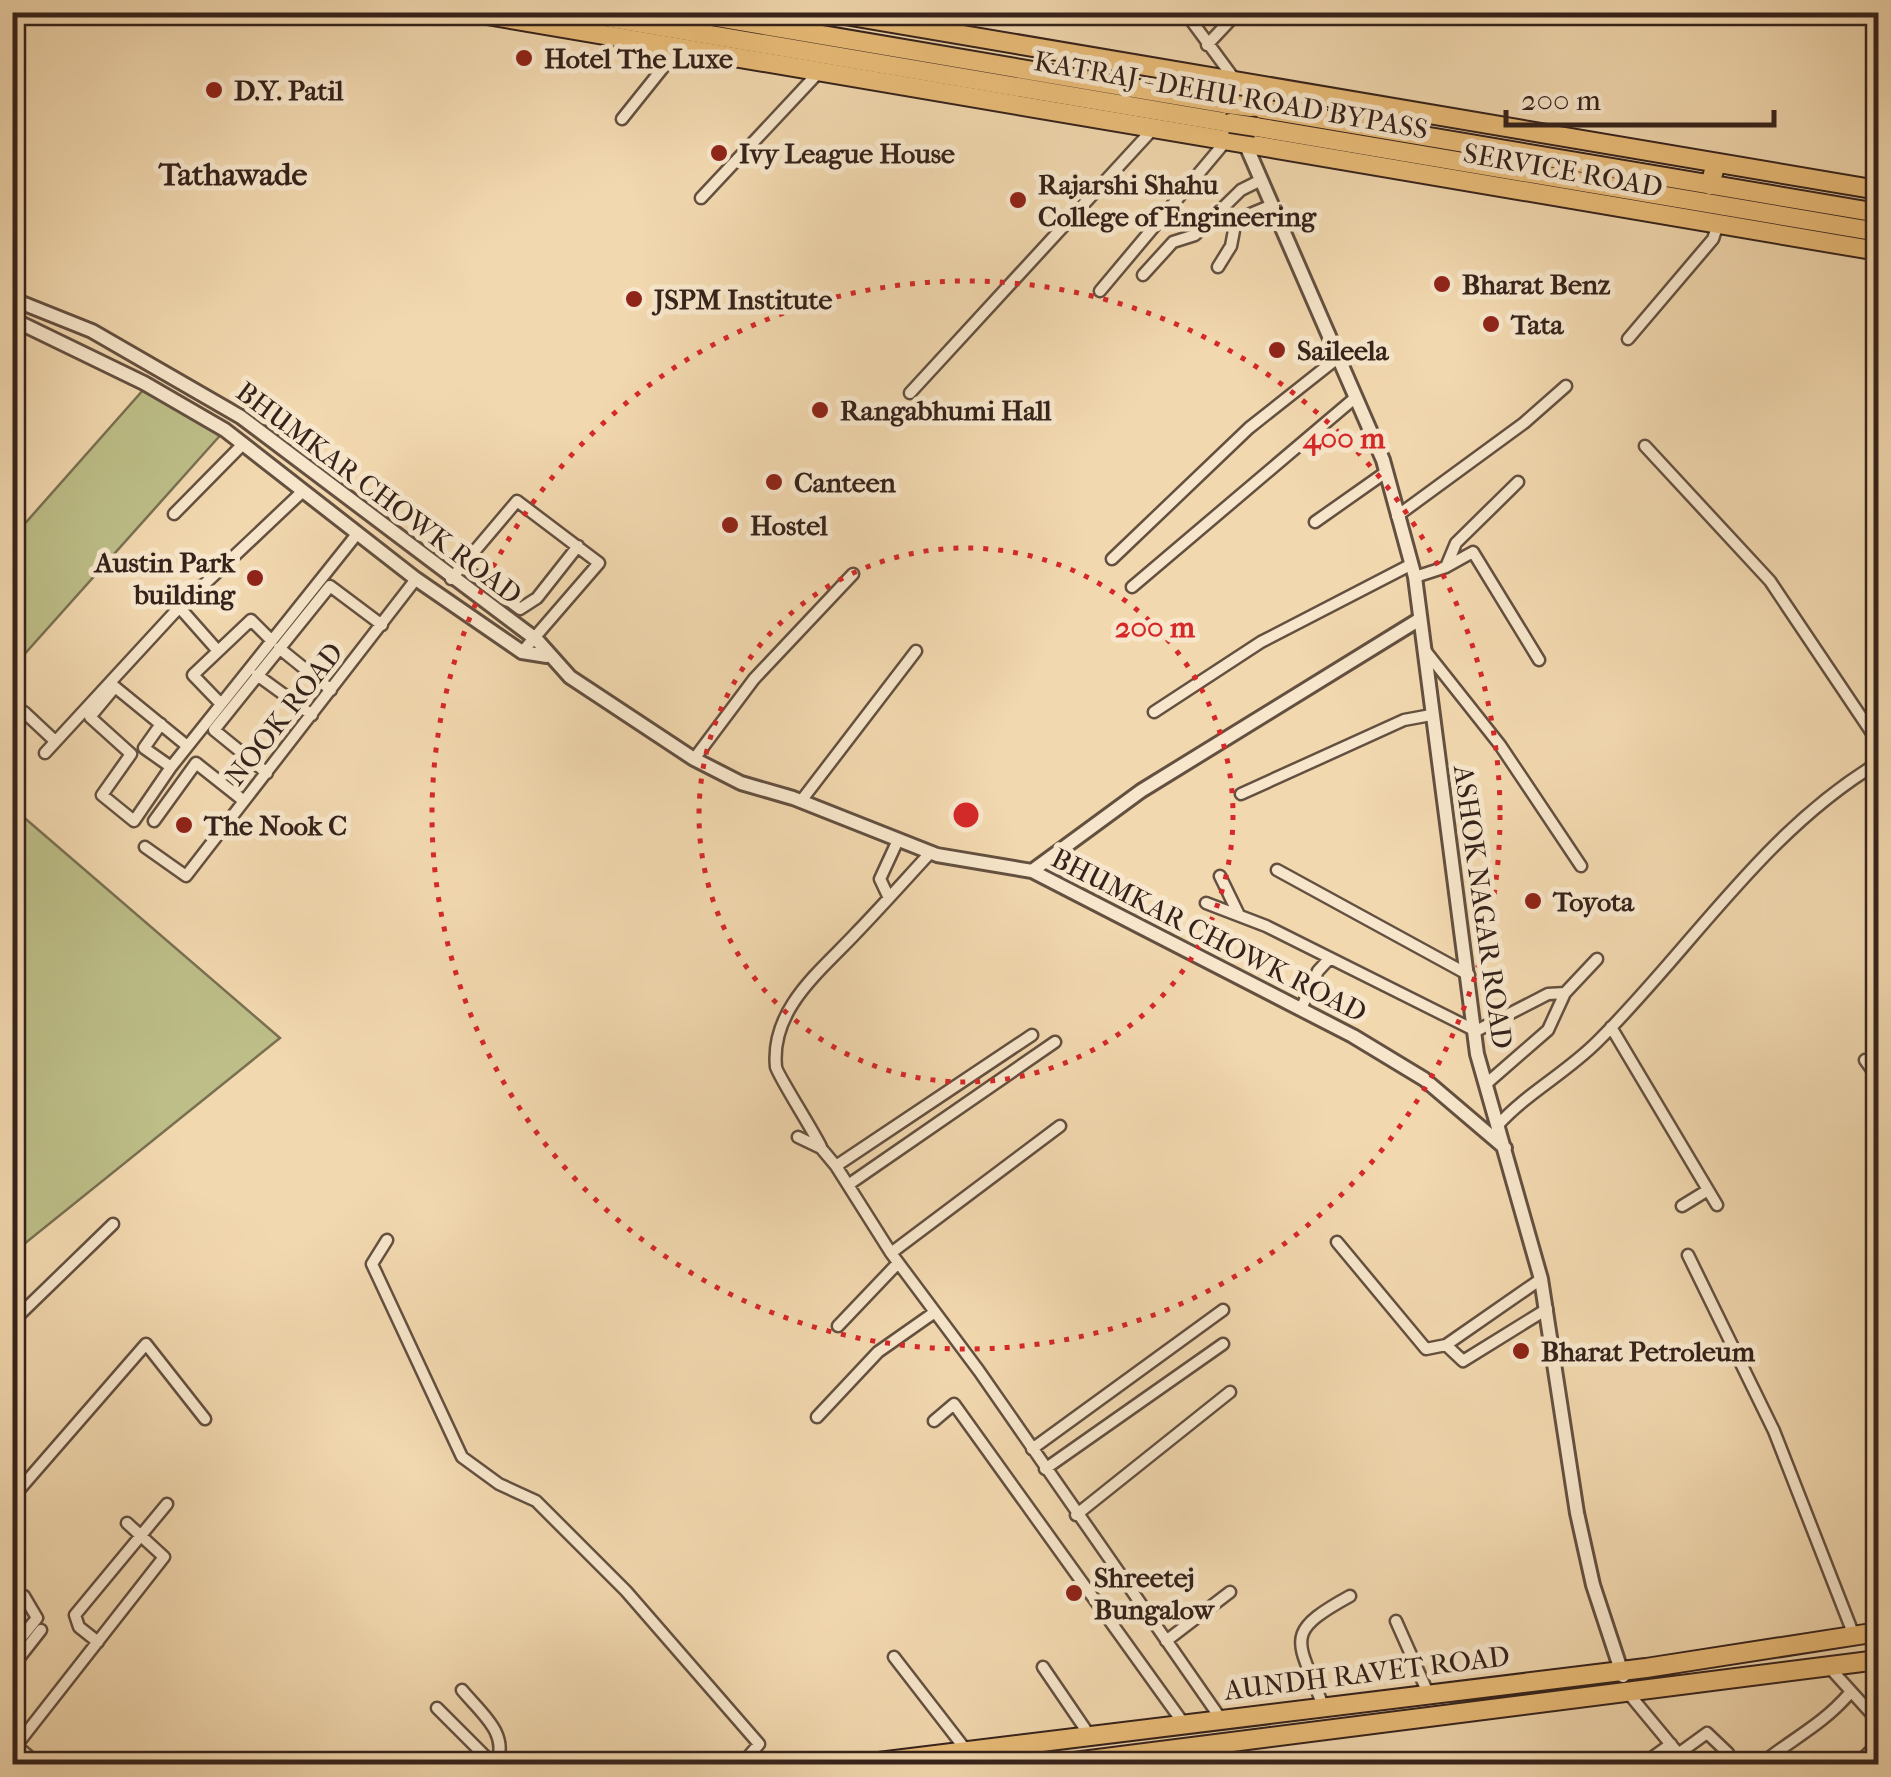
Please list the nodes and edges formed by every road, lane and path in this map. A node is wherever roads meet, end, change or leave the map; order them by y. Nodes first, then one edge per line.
1 (469, 12) edge
2 (575, 12) edge
3 (688, 12) edge
4 (827, 12) edge
5 (962, 12) edge
6 (1186, 12) edge
7 (1238, 12) edge
8 (885, 17) edge
9 (957, 34) junction
10 (1207, 45) junction
11 (678, 48) junction
12 (819, 72) junction
13 (1235, 81) junction
14 (622, 119) dead end
15 (1154, 128) junction
16 (1240, 134) junction
17 (1716, 163) junction
18 (1261, 180) junction
19 (1710, 185) junction
20 (1878, 190) edge
21 (701, 198) dead end
22 (1272, 205) junction
23 (1878, 214) edge
24 (1718, 224) junction
25 (1878, 232) edge
26 (1878, 251) edge
27 (1218, 267) dead end
28 (1143, 274) dead end
29 (1100, 292) dead end
30 (12, 299) edge
31 (12, 319) edge
32 (1628, 339) dead end
33 (1340, 356) junction
34 (1566, 386) dead end
35 (910, 393) dead end
36 (1356, 396) junction
37 (243, 444) junction
38 (1644, 446) dead end
39 (1386, 472) junction
40 (1518, 482) dead end
41 (303, 491) junction
42 (174, 514) dead end
43 (1398, 516) junction
44 (370, 518) junction
45 (1315, 522) dead end
46 (357, 534) junction
47 (578, 546) junction
48 (1112, 559) dead end
49 (462, 566) junction
50 (1446, 567) junction
51 (1414, 570) junction
52 (853, 574) dead end
53 (416, 578) junction
54 (452, 579) junction
55 (1132, 587) dead end
56 (180, 608) junction
57 (1420, 619) junction
58 (382, 625) junction
59 (537, 640) junction
60 (275, 644) junction
61 (1424, 649) junction
62 (916, 650) dead end
63 (218, 651) junction
64 (522, 652) junction
65 (547, 656) junction
66 (1539, 660) dead end
67 (257, 675) junction
68 (331, 690) junction
69 (220, 703) junction
70 (24, 712) dead end
71 (1154, 712) dead end
72 (312, 715) junction
73 (1431, 715) junction
74 (160, 724) junction
75 (56, 742) junction
76 (1878, 742) edge
77 (186, 746) junction
78 (45, 753) dead end
79 (694, 759) junction
80 (1878, 763) edge
81 (170, 767) junction
82 (267, 772) junction
83 (1240, 794) dead end
84 (244, 801) junction
85 (801, 801) junction
86 (154, 821) dead end
87 (898, 840) junction
88 (145, 846) dead end
89 (930, 852) junction
90 (1581, 866) dead end
91 (1276, 870) dead end
92 (1032, 871) junction
93 (1220, 876) dead end
94 (889, 898) junction
95 (1206, 903) dead end
96 (1238, 913) junction
97 (1330, 958) junction
98 (1597, 959) dead end
99 (1470, 976) junction
100 (1564, 992) junction
101 (1301, 1009) junction
102 (1611, 1026) junction
103 (1476, 1031) junction
104 (1032, 1034) dead end
105 (1055, 1042) dead end
106 (1866, 1060) dead end
107 (1878, 1078) edge
108 (1486, 1084) junction
109 (1060, 1126) dead end
110 (1498, 1126) junction
111 (798, 1137) dead end
112 (821, 1148) junction
113 (1504, 1148) junction
114 (836, 1166) junction
115 (848, 1186) junction
116 (1708, 1190) junction
117 (1716, 1205) dead end
118 (1682, 1206) dead end
119 (113, 1224) dead end
120 (386, 1240) dead end
121 (1337, 1242) dead end
122 (1688, 1255) dead end
123 (894, 1258) junction
124 (1541, 1279) junction
125 (1547, 1309) junction
126 (1223, 1310) dead end
127 (935, 1312) junction
128 (12, 1322) edge
129 (838, 1326) dead end
130 (1223, 1344) dead end
131 (1446, 1346) junction
132 (1230, 1392) dead end
133 (817, 1416) dead end
134 (205, 1419) dead end
135 (934, 1421) dead end
136 (1032, 1449) junction
137 (1045, 1469) junction
138 (12, 1498) edge
139 (167, 1504) dead end
140 (1076, 1515) junction
141 (127, 1523) dead end
142 (141, 1535) junction
143 (1230, 1592) dead end
144 (1350, 1596) dead end
145 (12, 1605) edge
146 (1396, 1621) dead end
147 (41, 1630) dead end
148 (1878, 1632) edge
149 (1853, 1633) junction
150 (1166, 1641) junction
151 (98, 1642) junction
152 (12, 1649) edge
153 (894, 1657) dead end
154 (1878, 1660) edge
155 (1828, 1666) junction
156 (12, 1667) edge
157 (1043, 1667) dead end
158 (1622, 1670) junction
159 (462, 1690) dead end
160 (1428, 1693) junction
161 (1629, 1694) junction
162 (1850, 1694) junction
163 (1323, 1706) junction
164 (437, 1708) dead end
165 (1221, 1719) junction
166 (1878, 1722) edge
167 (1184, 1724) junction
168 (1090, 1736) junction
169 (14, 1744) edge
170 (1878, 1744) edge
171 (1674, 1749) junction
172 (966, 1750) junction
173 (1728, 1753) dead end
174 (1120, 1761) edge
175 (1765, 1763) edge
176 (38, 1764) edge
177 (494, 1764) edge
178 (742, 1764) edge
179 (862, 1764) edge
180 (1058, 1764) edge
181 (1068, 1764) edge
182 (1643, 1764) edge
183 (1687, 1764) edge
184 (1856, 1764) edge

1 - 11 main road, SERVICE ROAD
2 - 16 main road, KATRAJ - DEHU ROAD BYPASS
3 - 19 main road, KATRAJ - DEHU ROAD BYPASS, bridge
4 - 8 main road, SERVICE ROAD
5 - 9 street
6 - 10 street
7 - 10 street
8 - 9 main road, SERVICE ROAD
9 - 13 main road, SERVICE ROAD
10 - 13 street
11 - 12 main road, SERVICE ROAD
11 - 14 street
12 - 15 main road, SERVICE ROAD
12 - 21 street
13 - 16 street, ASHOK NAGAR ROAD
13 - 17 main road, SERVICE ROAD
15 - 16 main road, SERVICE ROAD
15 - 35 street
16 - 18 street, ASHOK NAGAR ROAD
16 - 24 main road, SERVICE ROAD
16 - 25 main road, KATRAJ - DEHU ROAD BYPASS
16 - 29 street
17 - 19 main road
17 - 20 main road, SERVICE ROAD
18 - 22 street, ASHOK NAGAR ROAD
18 - 28 street
19 - 23 main road, KATRAJ - DEHU ROAD BYPASS
22 - 27 street
22 - 33 street, ASHOK NAGAR ROAD
24 - 26 main road, SERVICE ROAD
24 - 32 street
30 - 44 street, BHUMKAR CHOWK ROAD
31 - 37 street, BHUMKAR CHOWK ROAD
33 - 36 street, ASHOK NAGAR ROAD
33 - 48 street
34 - 43 street
36 - 39 street, ASHOK NAGAR ROAD
36 - 55 street
37 - 41 street, BHUMKAR CHOWK ROAD
37 - 42 street
38 - 76 street
39 - 43 street, ASHOK NAGAR ROAD
39 - 45 street
40 - 50 street
41 - 46 street, BHUMKAR CHOWK ROAD
41 - 56 street
43 - 51 street, ASHOK NAGAR ROAD
44 - 46 street
44 - 54 street, BHUMKAR CHOWK ROAD
46 - 53 street, BHUMKAR CHOWK ROAD
46 - 60 street
47 - 49 street
47 - 49 street
47 - 59 street
49 - 54 street
50 - 51 street
50 - 66 street
51 - 57 street, ASHOK NAGAR ROAD
51 - 71 street
52 - 79 street
53 - 58 street, NOOK ROAD
53 - 64 street, BHUMKAR CHOWK ROAD
54 - 59 street, BHUMKAR CHOWK ROAD
56 - 63 street
56 - 75 street
57 - 61 street, ASHOK NAGAR ROAD
57 - 92 street
58 - 60 street
58 - 68 street, NOOK ROAD
59 - 64 street
59 - 65 street, BHUMKAR CHOWK ROAD
60 - 63 street
60 - 67 street
60 - 68 street
60 - 69 street
61 - 73 street, ASHOK NAGAR ROAD
61 - 90 street
62 - 85 street
63 - 69 street
64 - 65 street, BHUMKAR CHOWK ROAD
65 - 79 street, BHUMKAR CHOWK ROAD
67 - 72 street
67 - 82 street
68 - 72 street, NOOK ROAD
69 - 77 street
70 - 75 street
72 - 82 street, NOOK ROAD
73 - 83 street
73 - 99 street, ASHOK NAGAR ROAD
74 - 77 street
74 - 81 street
74 - 81 street
75 - 78 street
77 - 81 street
79 - 85 street, BHUMKAR CHOWK ROAD
80 - 102 street
82 - 84 street, NOOK ROAD
84 - 86 street
84 - 88 street, NOOK ROAD
85 - 87 street, BHUMKAR CHOWK ROAD
87 - 89 street, BHUMKAR CHOWK ROAD
87 - 94 street
89 - 92 street, BHUMKAR CHOWK ROAD
89 - 94 street
91 - 99 street
92 - 101 street, BHUMKAR CHOWK ROAD
93 - 96 street
94 - 112 street
95 - 96 street
96 - 97 street
97 - 101 street
97 - 103 street
98 - 100 street
99 - 103 street, ASHOK NAGAR ROAD
100 - 103 street
100 - 108 street
101 - 113 street, BHUMKAR CHOWK ROAD
102 - 110 street
102 - 116 street
103 - 108 street, ASHOK NAGAR ROAD
104 - 114 street
105 - 115 street
106 - 107 street
108 - 110 street, ASHOK NAGAR ROAD
109 - 123 street
110 - 113 street, ASHOK NAGAR ROAD
111 - 112 street
112 - 114 street
113 - 124 street, ASHOK NAGAR ROAD
114 - 115 street
115 - 123 street
116 - 117 street
116 - 118 street
119 - 128 street
120 - 178 street
121 - 131 street
122 - 149 street
123 - 127 street
123 - 129 street
124 - 125 street, ASHOK NAGAR ROAD
124 - 131 street
125 - 131 street
125 - 158 street, ASHOK NAGAR ROAD
126 - 136 street
127 - 133 street
127 - 136 street
130 - 137 street
132 - 140 street
134 - 138 street
135 - 167 street
136 - 137 street
137 - 140 street
139 - 142 street
140 - 150 street
141 - 142 street
142 - 151 street
142 - 151 street
143 - 150 street
144 - 163 street
145 - 152 street
146 - 160 street
147 - 156 street
148 - 149 main road, AUNDH RAVET ROAD
149 - 158 main road, AUNDH RAVET ROAD
150 - 165 street
151 - 169 street
153 - 172 street
154 - 155 main road, AUNDH RAVET ROAD
155 - 161 main road, AUNDH RAVET ROAD
155 - 162 street
157 - 168 street
158 - 160 main road, AUNDH RAVET ROAD
158 - 161 street, ASHOK NAGAR ROAD
159 - 177 street
160 - 163 main road, AUNDH RAVET ROAD
161 - 171 street
161 - 174 main road, AUNDH RAVET ROAD
162 - 166 street
162 - 175 street
163 - 165 main road, AUNDH RAVET ROAD
164 - 177 street
165 - 167 main road, AUNDH RAVET ROAD
167 - 168 main road, AUNDH RAVET ROAD
168 - 172 main road, AUNDH RAVET ROAD
169 - 176 street
170 - 184 street
171 - 173 street
171 - 182 street
171 - 183 street
172 - 179 main road, AUNDH RAVET ROAD
174 - 181 main road, AUNDH RAVET ROAD
180 - 181 main road, AUNDH RAVET ROAD

